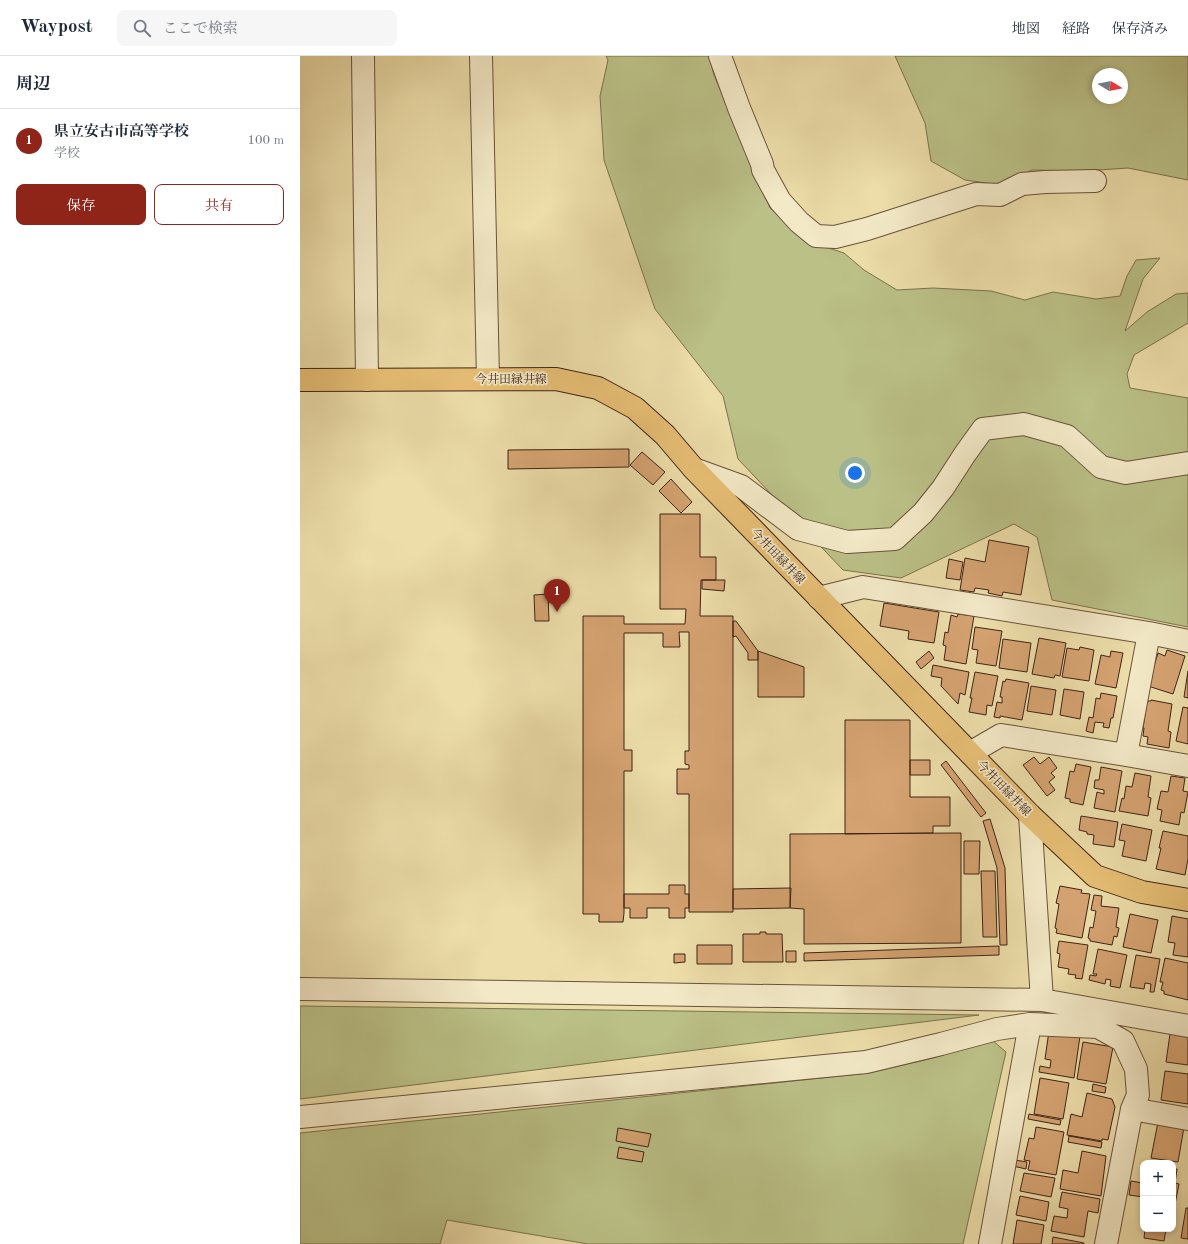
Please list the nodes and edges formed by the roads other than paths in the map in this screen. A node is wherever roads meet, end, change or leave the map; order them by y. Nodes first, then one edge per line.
1 (364, 56) edge
2 (481, 56) edge
3 (720, 56) edge
4 (1095, 181) dead end
5 (488, 379) junction
6 (300, 380) edge
7 (367, 380) junction
8 (1188, 463) edge
9 (694, 469) junction
10 (819, 598) junction
11 (1149, 634) junction
12 (1188, 641) edge
13 (970, 753) junction
14 (1126, 755) junction
15 (1188, 766) edge
16 (1030, 815) junction
17 (1188, 900) edge
18 (300, 989) edge
19 (1042, 1000) junction
20 (1030, 1024) junction
21 (1188, 1026) edge
22 (1132, 1109) junction
23 (300, 1118) edge
24 (1188, 1119) edge
25 (990, 1244) edge
26 (1106, 1244) edge

1 - 7 street
2 - 5 street
3 - 4 street
5 - 7 main road, 今井田緑井線
5 - 9 main road, 今井田緑井線
6 - 7 main road, 今井田緑井線
8 - 9 street
9 - 10 main road, 今井田緑井線
10 - 11 street
10 - 13 main road, 今井田緑井線
11 - 12 street
11 - 14 street
13 - 14 street
13 - 16 main road, 今井田緑井線
14 - 15 street
16 - 17 main road, 今井田緑井線
16 - 19 street
18 - 19 street
19 - 21 street
20 - 22 street
20 - 23 street
20 - 25 street
22 - 24 street
22 - 26 street

